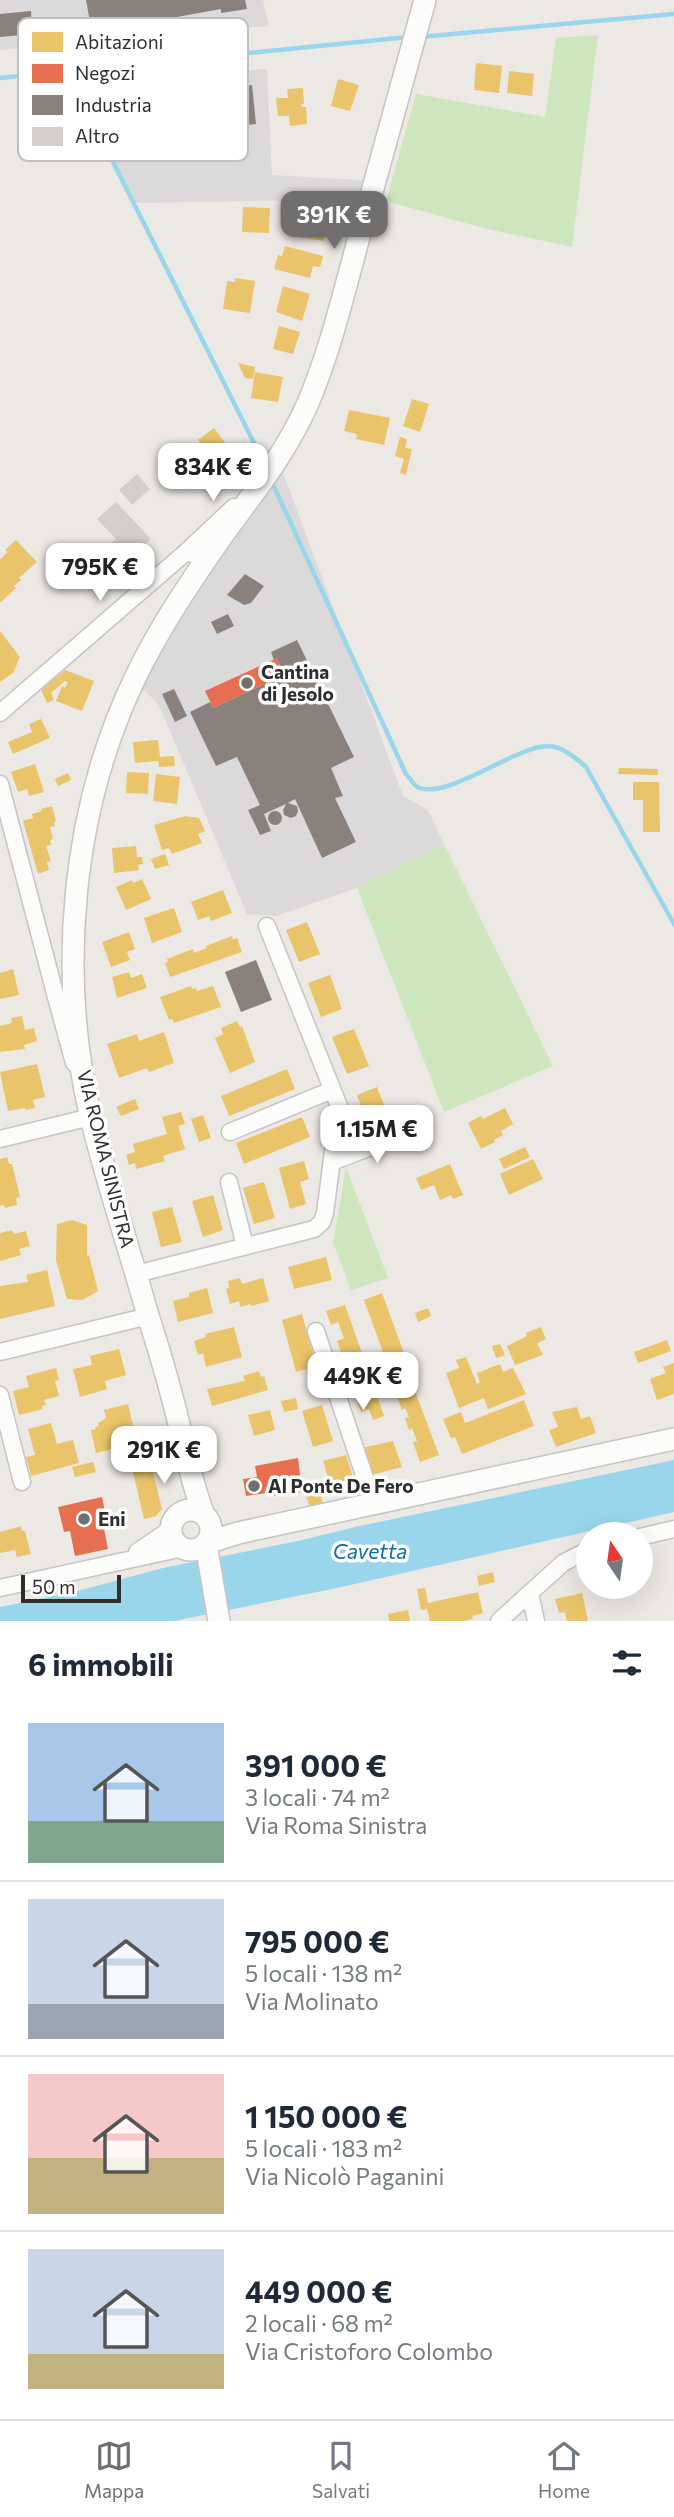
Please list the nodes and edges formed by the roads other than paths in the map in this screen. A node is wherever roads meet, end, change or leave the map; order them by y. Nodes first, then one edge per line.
1 (423, 10) edge
2 (265, 480) junction
3 (185, 553) junction
4 (206, 559) junction
5 (0, 713) edge
6 (0, 784) edge
7 (267, 926) dead end
8 (66, 1003) junction
9 (332, 1090) junction
10 (91, 1117) junction
11 (230, 1132) dead end
12 (410, 1132) dead end
13 (0, 1139) edge
14 (332, 1162) junction
15 (229, 1182) dead end
16 (246, 1245) junction
17 (136, 1274) junction
18 (149, 1316) junction
19 (317, 1331) dead end
20 (0, 1352) edge
21 (0, 1395) edge
22 (674, 1439) edge
23 (188, 1463) junction
24 (22, 1482) dead end
25 (374, 1505) junction
26 (177, 1521) junction
27 (674, 1530) edge
28 (653, 1534) edge
29 (201, 1541) junction
30 (576, 1556) edge
31 (112, 1563) junction
32 (0, 1588) edge
33 (530, 1593) junction
34 (219, 1621) edge
35 (499, 1621) edge
36 (536, 1621) edge

1 - 2 street, VIA ROMA SINISTRA
2 - 3 street
2 - 4 street, VIA ROMA SINISTRA
3 - 4 street
3 - 5 street
4 - 8 street, VIA ROMA SINISTRA
6 - 8 street
7 - 9 street
8 - 10 street, VIA ROMA SINISTRA
9 - 11 street
9 - 14 street
10 - 13 street
10 - 17 street, VIA ROMA SINISTRA
12 - 14 street
14 - 16 street
15 - 16 street
16 - 17 street
17 - 18 street, VIA ROMA SINISTRA
18 - 20 street
18 - 23 street, VIA ROMA SINISTRA
19 - 25 street
21 - 24 street
22 - 25 street
23 - 26 street, VIA ROMA SINISTRA
23 - 29 street, VIA ROMA SINISTRA
25 - 29 street
26 - 29 street
26 - 29 street
26 - 31 street
27 - 28 street
29 - 31 street
29 - 34 street
30 - 33 street
31 - 32 street
33 - 35 street
33 - 36 street

